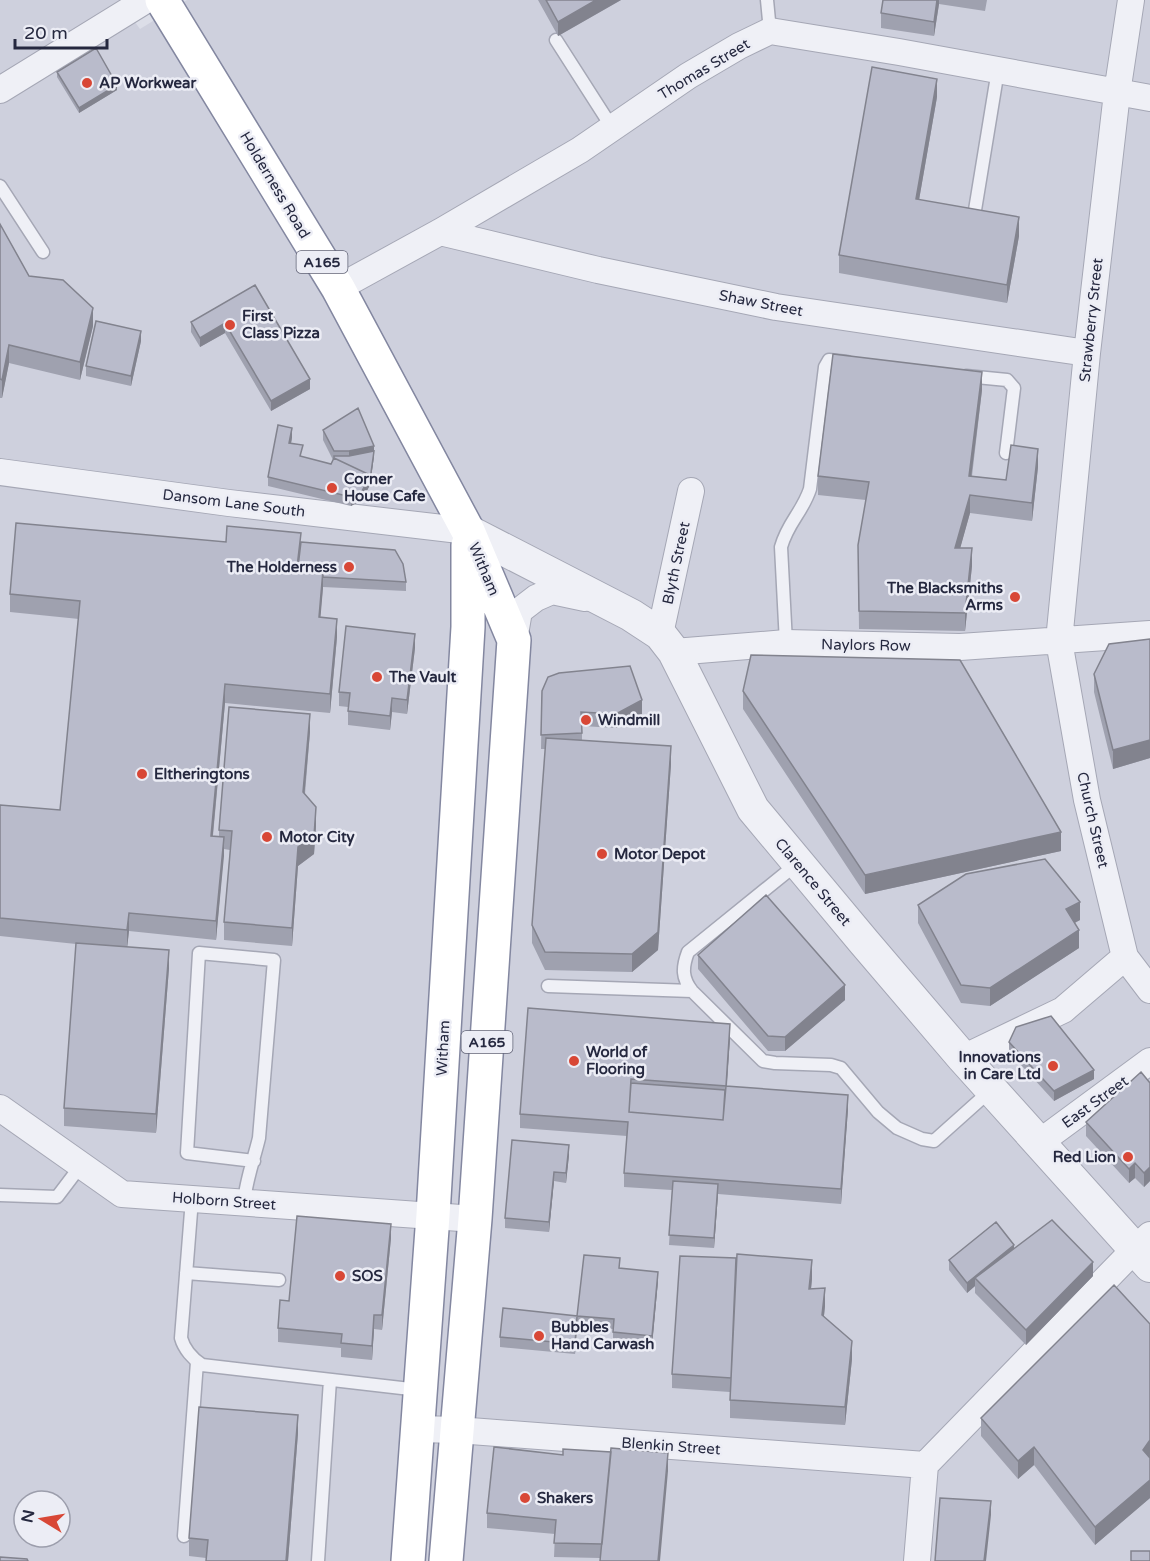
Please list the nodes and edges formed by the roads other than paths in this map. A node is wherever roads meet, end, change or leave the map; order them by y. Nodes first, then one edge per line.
1 (146, 0) edge
2 (162, 0) edge
3 (767, 0) edge
4 (1131, 0) edge
5 (770, 31) junction
6 (556, 40) edge
7 (998, 70) junction
8 (0, 90) edge
9 (1117, 93) junction
10 (1150, 98) edge
11 (613, 129) junction
12 (0, 186) edge
13 (975, 210) edge
14 (440, 232) junction
15 (43, 252) dead end
16 (338, 288) junction
17 (1087, 353) junction
18 (863, 364) edge
19 (949, 374) edge
20 (1006, 453) dead end
21 (0, 472) edge
22 (691, 491) dead end
23 (468, 531) junction
24 (608, 603) junction
25 (1150, 634) edge
26 (514, 640) junction
27 (1059, 641) junction
28 (667, 643) junction
29 (786, 643) junction
30 (798, 862) junction
31 (1125, 957) junction
32 (548, 986) dead end
33 (1150, 990) edge
34 (692, 991) junction
35 (963, 1058) junction
36 (1150, 1061) edge
37 (992, 1089) junction
38 (0, 1108) edge
39 (1040, 1142) junction
40 (254, 1161) junction
41 (82, 1164) junction
42 (0, 1196) edge
43 (192, 1199) junction
44 (244, 1202) junction
45 (433, 1215) junction
46 (475, 1219) junction
47 (1145, 1250) edge
48 (186, 1273) junction
49 (279, 1280) dead end
50 (197, 1362) junction
51 (330, 1380) junction
52 (421, 1390) junction
53 (418, 1429) junction
54 (458, 1430) junction
55 (925, 1465) junction
56 (184, 1536) dead end
57 (318, 1561) edge
58 (408, 1561) edge
59 (446, 1561) edge
60 (917, 1561) edge

1 - 8 street
2 - 16 highway, Holderness Road / A165
3 - 5 lane
4 - 9 street, Strawberry Street
5 - 7 street
5 - 11 street, Thomas Street
6 - 11 lane
7 - 9 street
7 - 13 lane
9 - 10 street
9 - 17 street, Strawberry Street
11 - 14 street, Thomas Street
12 - 15 lane
14 - 16 street, Thomas Street
14 - 17 street, Shaw Street
16 - 23 highway, Holderness Road / A165
17 - 27 street, Strawberry Street
18 - 29 lane
19 - 20 lane
21 - 23 street, Dansom Lane South
22 - 28 street, Blyth Street
23 - 24 street
23 - 26 highway, Witham / A165
23 - 45 highway, Witham / A165
24 - 26 street
24 - 28 street
25 - 27 street, Naylors Row
26 - 46 highway, Witham / A165
27 - 29 street, Naylors Row
27 - 31 street, Church Street
28 - 29 street, Naylors Row
28 - 30 street, Clarence Street
30 - 34 lane
30 - 35 street, Clarence Street
31 - 33 street, Church Street
31 - 35 street
32 - 34 lane
34 - 37 lane
35 - 37 street, Clarence Street
36 - 39 street, East Street
37 - 39 street, Clarence Street
38 - 41 street, Holborn Street
39 - 47 street, Clarence Street
40 - 40 lane
40 - 44 lane
41 - 42 lane
41 - 43 street, Holborn Street
43 - 44 street, Holborn Street
43 - 48 lane
44 - 45 street, Holborn Street
45 - 46 street, Holborn Street
45 - 52 highway, Witham / A165
46 - 54 highway, Witham / A165
47 - 55 street
48 - 49 lane
48 - 50 lane
50 - 51 lane
50 - 56 lane
51 - 52 lane
51 - 57 lane
52 - 53 highway, Witham / A165
53 - 54 street, Blenkin Street
53 - 58 highway, Witham / A165
54 - 55 street, Blenkin Street
54 - 59 highway, Witham / A165
55 - 60 street

